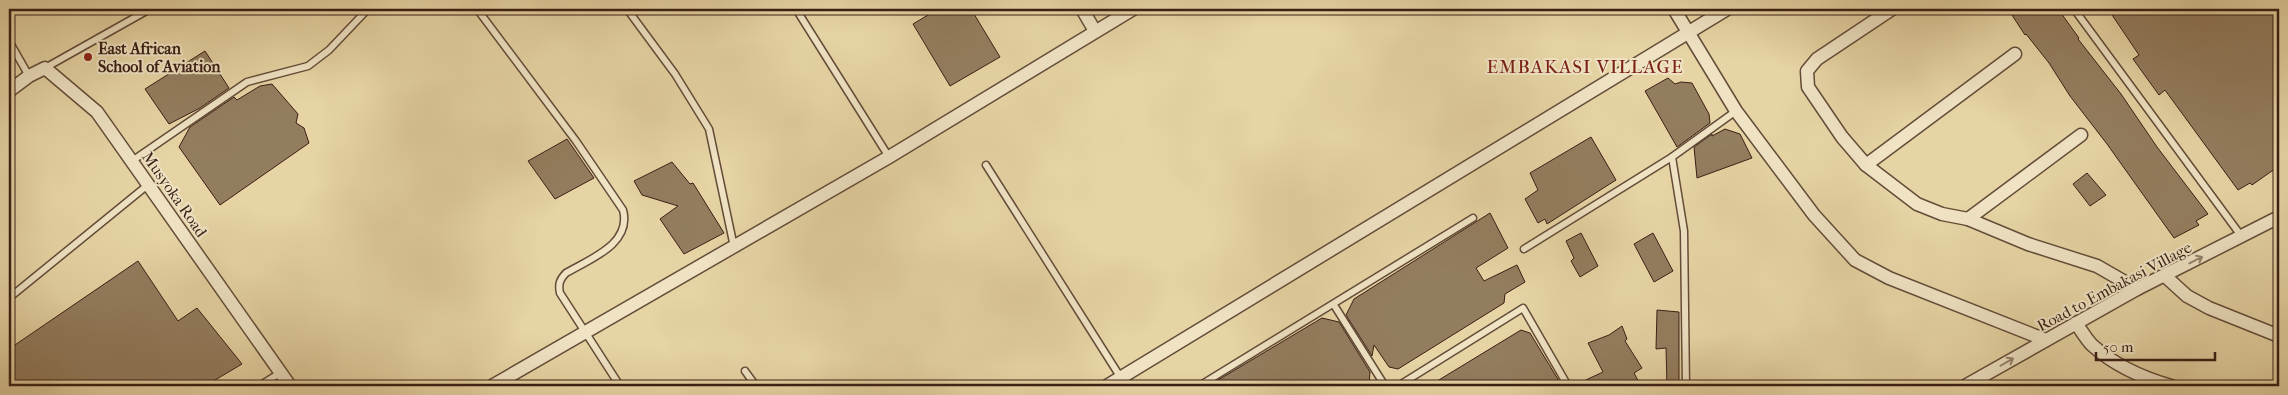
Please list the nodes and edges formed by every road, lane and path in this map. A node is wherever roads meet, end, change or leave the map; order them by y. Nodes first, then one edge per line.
1 (148, 9) edge
2 (368, 9) edge
3 (477, 9) edge
4 (626, 9) edge
5 (796, 9) edge
6 (1082, 9) edge
7 (1132, 9) edge
8 (1674, 9) edge
9 (1727, 9) edge
10 (1892, 9) edge
11 (2074, 9) edge
12 (1095, 32) junction
13 (1689, 33) junction
14 (9, 41) edge
15 (2015, 54) dead end
16 (45, 68) junction
17 (29, 76) junction
18 (9, 91) edge
19 (1736, 111) junction
20 (2081, 135) dead end
21 (1672, 157) junction
22 (890, 158) junction
23 (132, 161) junction
24 (986, 165) dead end
25 (1866, 165) junction
26 (149, 184) junction
27 (2279, 217) edge
28 (1473, 218) dead end
29 (1968, 219) junction
30 (2242, 237) junction
31 (734, 246) junction
32 (1524, 249) dead end
33 (2165, 276) junction
34 (2137, 289) junction
35 (9, 298) edge
36 (1334, 305) junction
37 (2076, 323) junction
38 (585, 333) junction
39 (2279, 336) edge
40 (2046, 340) junction
41 (745, 371) dead end
42 (280, 373) junction
43 (1121, 378) junction
44 (259, 386) edge
45 (290, 386) edge
46 (492, 386) edge
47 (620, 386) edge
48 (756, 386) edge
49 (1107, 386) edge
50 (1200, 386) edge
51 (1385, 386) edge
52 (1398, 386) edge
53 (1568, 386) edge
54 (1686, 386) edge
55 (1965, 386) edge
56 (2171, 386) edge

1 - 16 lane
2 - 23 lane
3 - 38 lane
4 - 31 lane
5 - 22 lane
6 - 12 street
7 - 12 street
8 - 13 street
9 - 13 street
10 - 25 street
11 - 30 lane
12 - 22 street
13 - 19 street
13 - 43 street
14 - 17 lane
15 - 25 street
16 - 17 street
16 - 23 street, Musyoka Road
17 - 18 street
19 - 21 lane
19 - 40 street
20 - 29 street
21 - 32 lane
21 - 54 lane
22 - 31 street
23 - 26 street, Musyoka Road
24 - 43 lane
25 - 29 street
26 - 35 lane
26 - 42 street, Musyoka Road
27 - 30 street, Road to Embakasi Village
28 - 36 lane
29 - 34 street
33 -> 30 street, Road to Embakasi Village
31 - 38 street
33 - 34 street, Road to Embakasi Village
33 - 39 street
34 - 37 street, Road to Embakasi Village
36 - 50 lane
36 - 51 lane
37 - 40 street, Road to Embakasi Village
37 - 56 street
38 - 46 street
38 - 47 lane
55 -> 40 street, Road to Embakasi Village
41 - 48 lane
42 - 44 lane
42 - 45 street, Musyoka Road
43 - 49 street
52 - 53 lane

